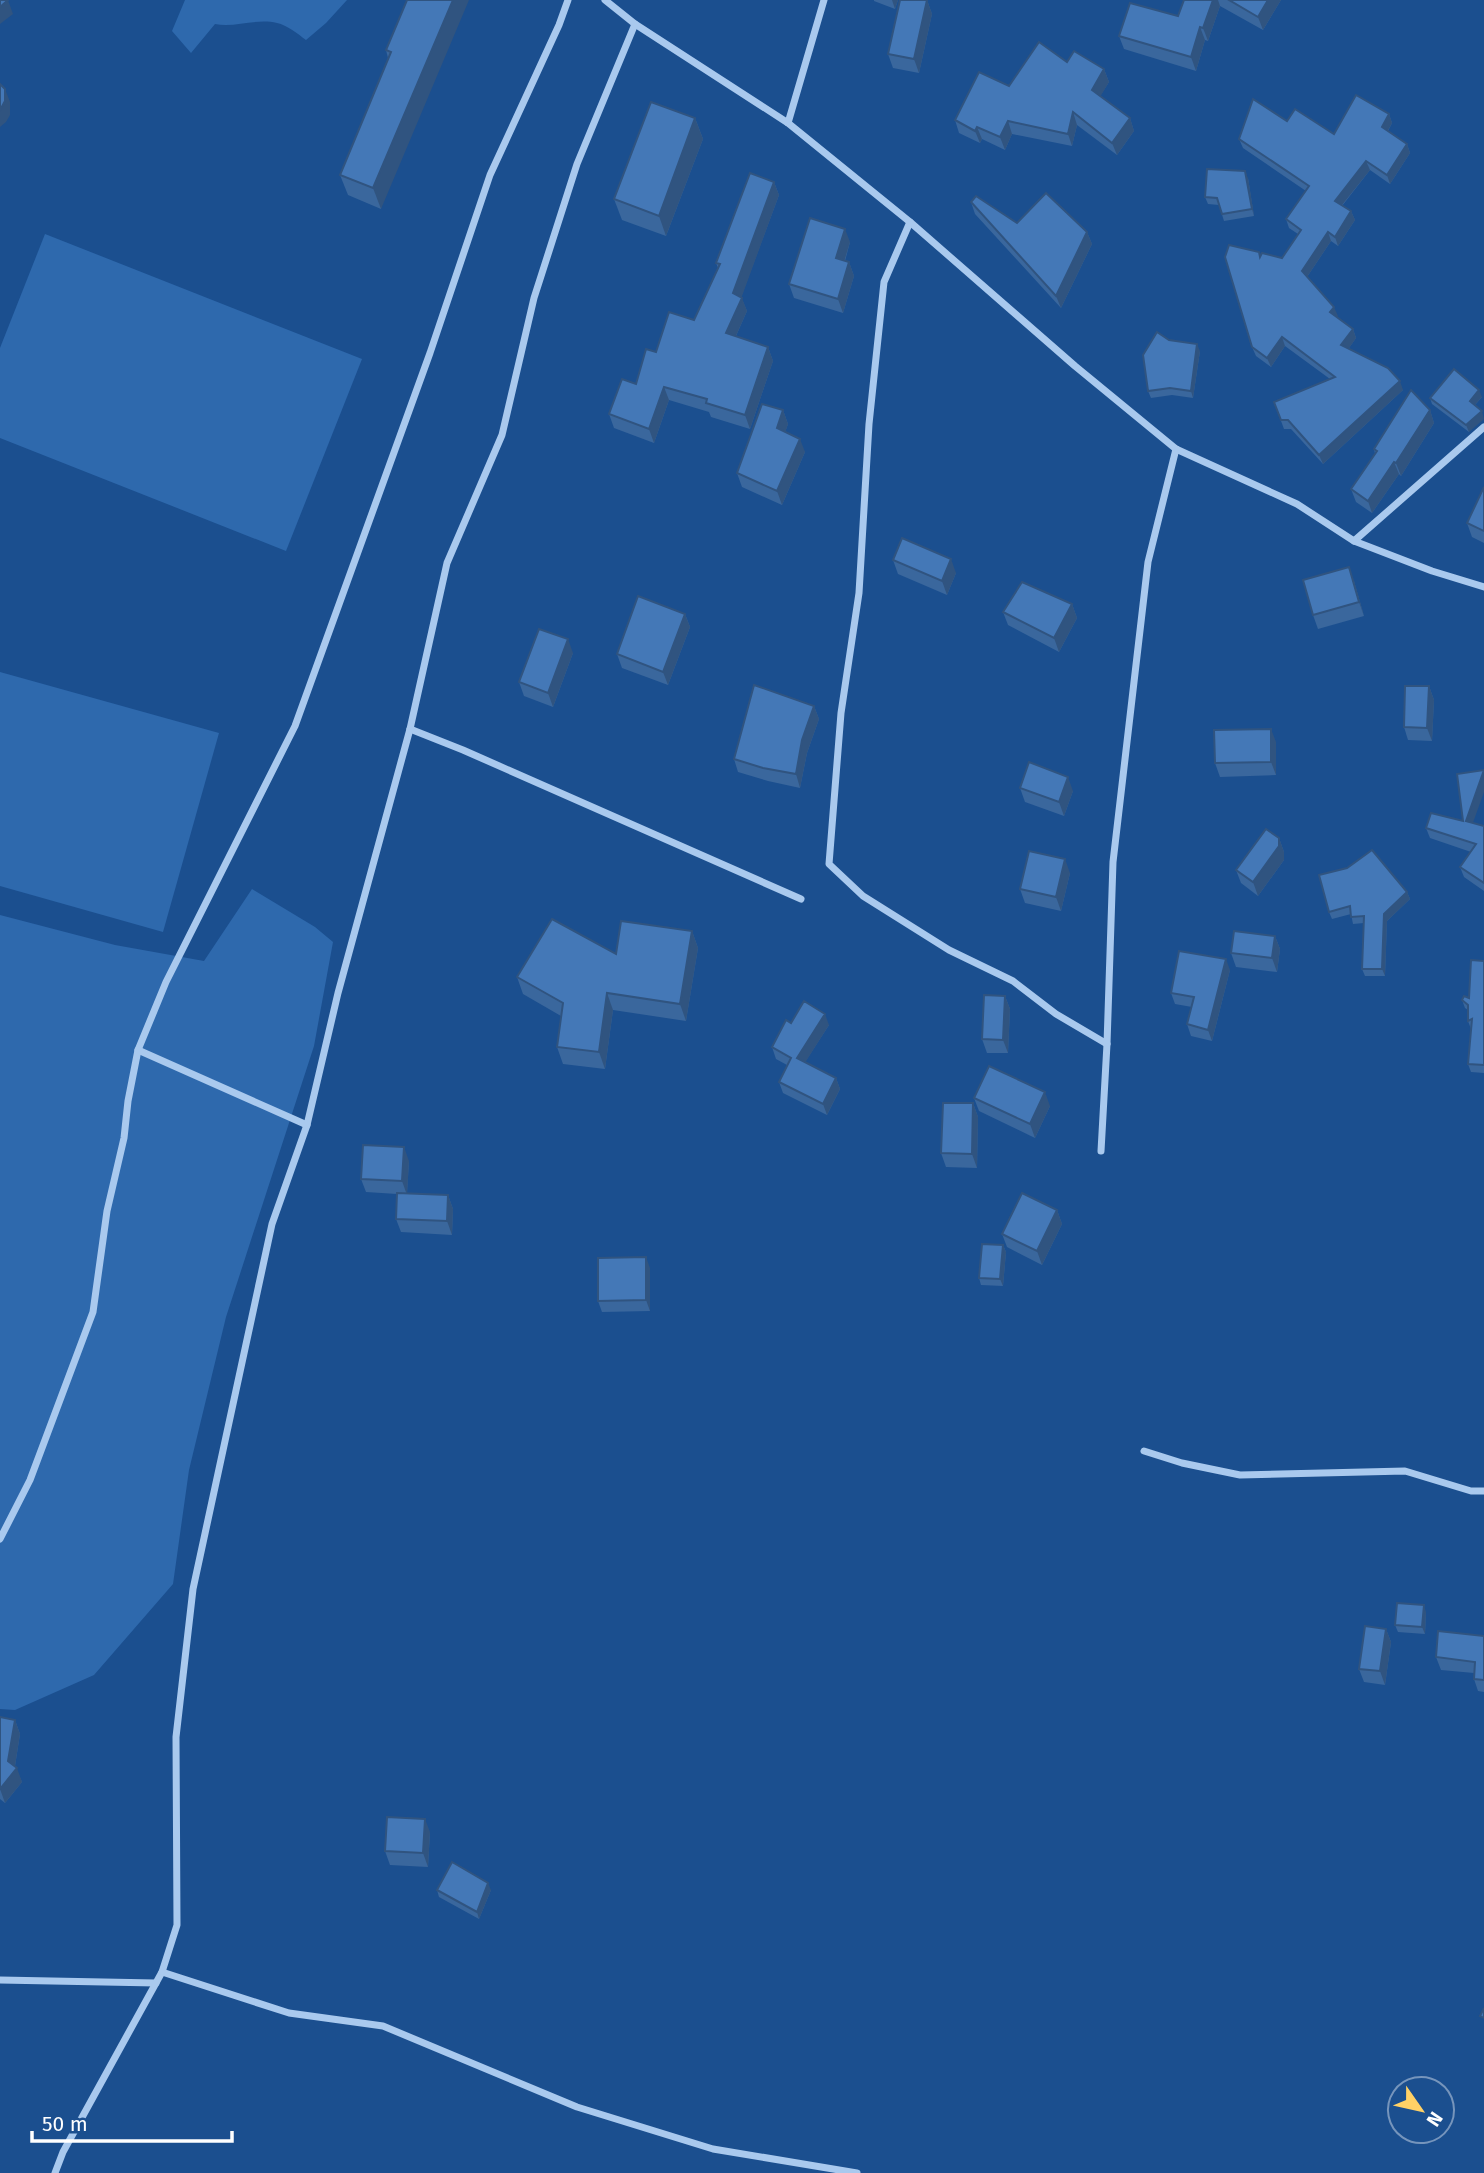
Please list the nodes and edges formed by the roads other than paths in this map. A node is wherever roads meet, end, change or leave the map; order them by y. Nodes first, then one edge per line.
1 (568, 0) edge
2 (605, 0) edge
3 (824, 0) edge
4 (635, 24) junction
5 (788, 123) junction
6 (910, 222) junction
7 (1484, 428) edge
8 (1176, 449) junction
9 (1354, 541) junction
10 (1484, 587) edge
11 (410, 729) junction
12 (801, 899) dead end
13 (1107, 1044) junction
14 (138, 1050) junction
15 (307, 1125) junction
16 (1101, 1151) dead end
17 (1144, 1451) dead end
18 (1484, 1491) edge
19 (0, 1539) edge
20 (162, 1972) junction
21 (0, 1980) edge
22 (156, 1983) junction
23 (55, 2173) edge
24 (857, 2173) edge

1 - 14 street
2 - 4 street
3 - 5 street
4 - 5 street
4 - 11 street
5 - 6 street
6 - 8 street
6 - 13 street
7 - 9 street
8 - 9 street
8 - 13 street
9 - 10 street
11 - 12 street
11 - 15 street
13 - 16 street
14 - 15 street
14 - 19 street
15 - 20 street
17 - 18 street
20 - 22 street
20 - 24 street
21 - 22 street
22 - 23 street

